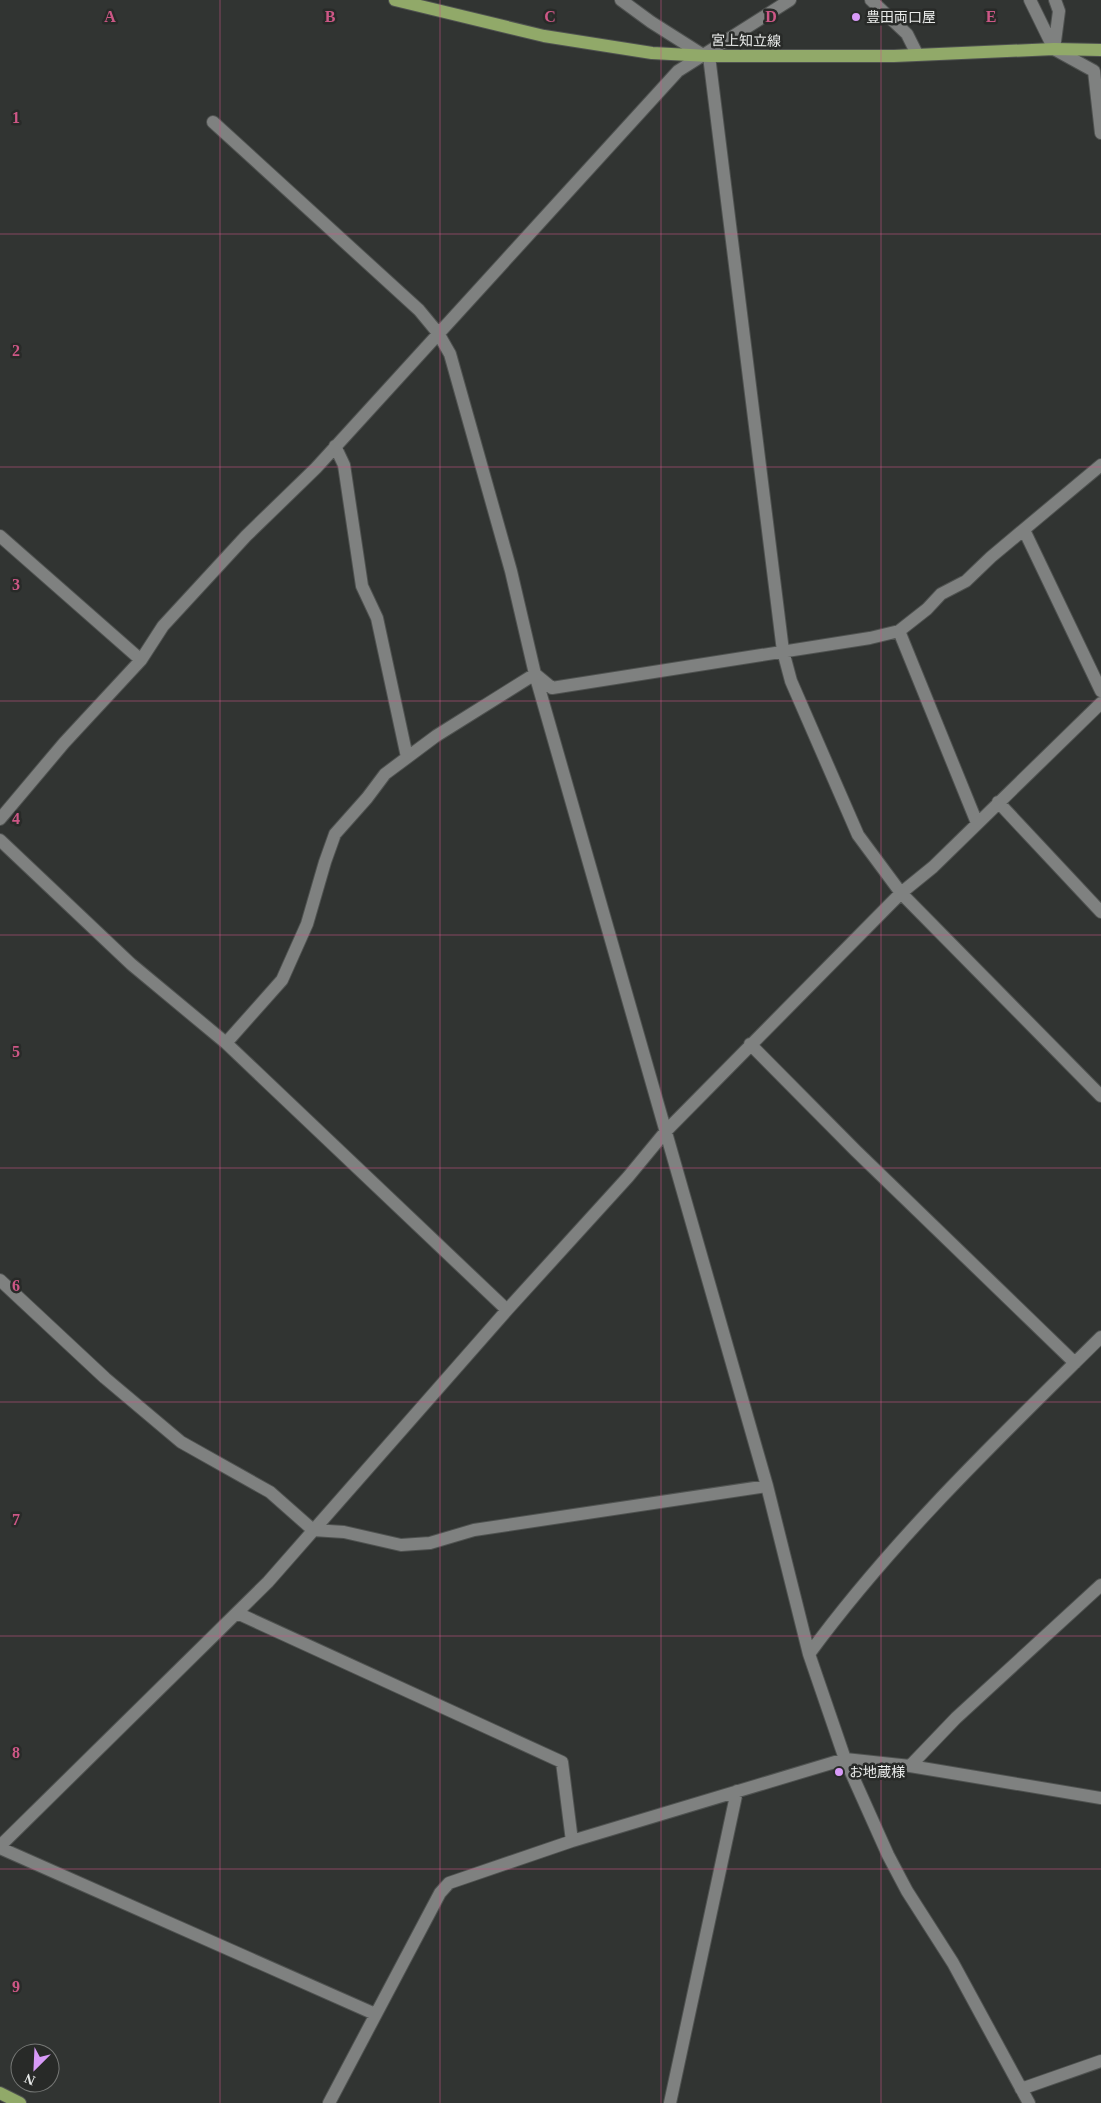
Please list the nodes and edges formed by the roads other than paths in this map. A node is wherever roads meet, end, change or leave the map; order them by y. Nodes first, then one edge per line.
1 (395, 0) edge
2 (621, 0) edge
3 (790, 0) edge
4 (871, 0) edge
5 (1030, 0) edge
6 (1055, 0) edge
7 (1054, 49) junction
8 (1101, 50) edge
9 (917, 54) junction
10 (706, 56) junction
11 (213, 122) dead end
12 (1101, 132) edge
13 (438, 333) junction
14 (335, 446) junction
15 (1101, 465) edge
16 (1024, 530) junction
17 (0, 536) edge
18 (899, 631) junction
19 (783, 651) junction
20 (141, 660) junction
21 (535, 674) junction
22 (1101, 691) edge
23 (1101, 703) edge
24 (408, 757) junction
25 (998, 802) junction
26 (0, 819) edge
27 (976, 823) junction
28 (0, 840) edge
29 (901, 892) junction
30 (1101, 912) edge
31 (226, 1043) junction
32 (750, 1044) junction
33 (1101, 1096) edge
34 (666, 1131) junction
35 (0, 1280) edge
36 (507, 1310) junction
37 (1101, 1337) edge
38 (1075, 1363) junction
39 (767, 1486) junction
40 (313, 1530) junction
41 (1101, 1585) edge
42 (237, 1613) junction
43 (809, 1654) junction
44 (845, 1759) junction
45 (910, 1766) junction
46 (737, 1792) junction
47 (1101, 1798) edge
48 (572, 1841) junction
49 (0, 1847) edge
50 (375, 2014) junction
51 (1101, 2061) edge
52 (1021, 2089) junction
53 (0, 2093) edge
54 (20, 2103) edge
55 (329, 2103) edge
56 (670, 2103) edge
57 (1029, 2103) edge

1 - 10 main road, 宮上知立線
2 - 10 street
3 - 10 street
4 - 9 street
5 - 7 street
6 - 7 street
7 - 8 main road, 宮上知立線
7 - 9 main road, 宮上知立線
7 - 12 street
9 - 10 main road, 宮上知立線
10 - 13 street
10 - 19 street
11 - 13 street
13 - 14 street
13 - 21 street
14 - 20 street
14 - 24 street
15 - 16 street
16 - 18 street
16 - 22 street
17 - 20 street
18 - 19 street
18 - 27 street
19 - 21 street
19 - 29 street
20 - 26 street
21 - 24 street
21 - 34 street
23 - 25 street
24 - 31 street
25 - 27 street
25 - 30 street
27 - 29 street
28 - 31 street
29 - 32 street
29 - 33 street
31 - 36 street
32 - 34 street
32 - 38 street
34 - 36 street
34 - 39 street
35 - 40 street
36 - 40 street
37 - 38 street
38 - 43 street
39 - 40 street
39 - 43 street
40 - 42 street
41 - 45 street
42 - 48 street
42 - 49 street
43 - 44 street
44 - 45 street
44 - 46 street
44 - 52 street
45 - 47 street
46 - 48 street
46 - 56 street
48 - 50 street
49 - 50 street
50 - 55 street
51 - 52 street
52 - 57 street
53 - 54 main road

